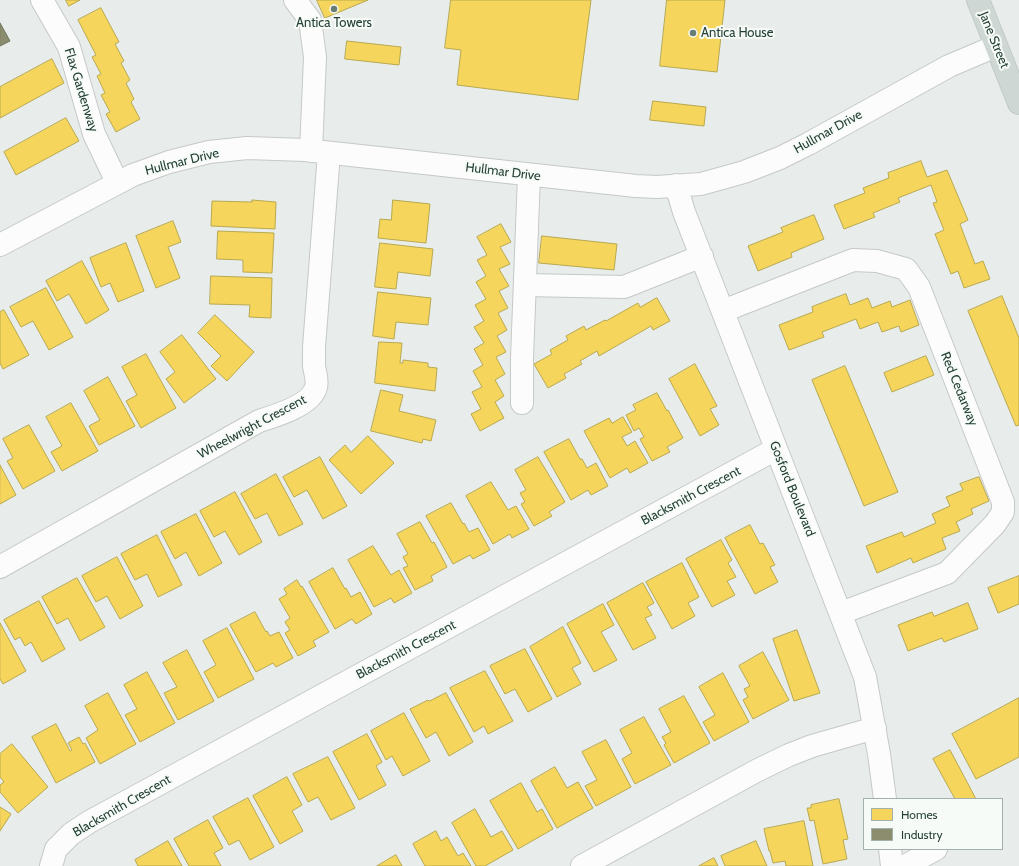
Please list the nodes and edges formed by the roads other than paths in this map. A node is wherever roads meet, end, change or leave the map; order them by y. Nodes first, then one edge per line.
1 (42, 0) edge
2 (295, 0) edge
3 (978, 0) edge
4 (996, 46) junction
5 (1019, 103) edge
6 (320, 152) junction
7 (529, 175) junction
8 (117, 182) junction
9 (676, 185) junction
10 (0, 245) edge
11 (702, 256) junction
12 (525, 285) junction
13 (723, 311) junction
14 (522, 403) dead end
15 (776, 449) junction
16 (0, 567) edge
17 (841, 613) junction
18 (875, 728) junction
19 (885, 798) edge
20 (890, 850) edge
21 (934, 850) edge
22 (51, 866) edge
23 (582, 866) edge
24 (892, 866) edge
25 (905, 866) edge

1 - 8 street, Flax Gardenway
2 - 6 street, Wheelwright Crescent
3 - 4 main road, Jane Street
4 - 5 main road, Jane Street
4 - 9 street, Hullmar Drive
6 - 7 street, Hullmar Drive
6 - 8 street, Hullmar Drive
6 - 16 street, Wheelwright Crescent
7 - 9 street, Hullmar Drive
7 - 12 street
8 - 10 street, Hullmar Drive
9 - 11 street, Gosford Boulevard
11 - 12 street
11 - 13 street, Gosford Boulevard
12 - 14 street
13 - 15 street, Gosford Boulevard
13 - 17 street, Red Cedarway
15 - 17 street, Gosford Boulevard
15 - 22 street, Blacksmith Crescent
17 - 18 street, Gosford Boulevard
18 - 19 street, Gosford Boulevard
18 - 23 street
20 - 24 street
21 - 25 street

